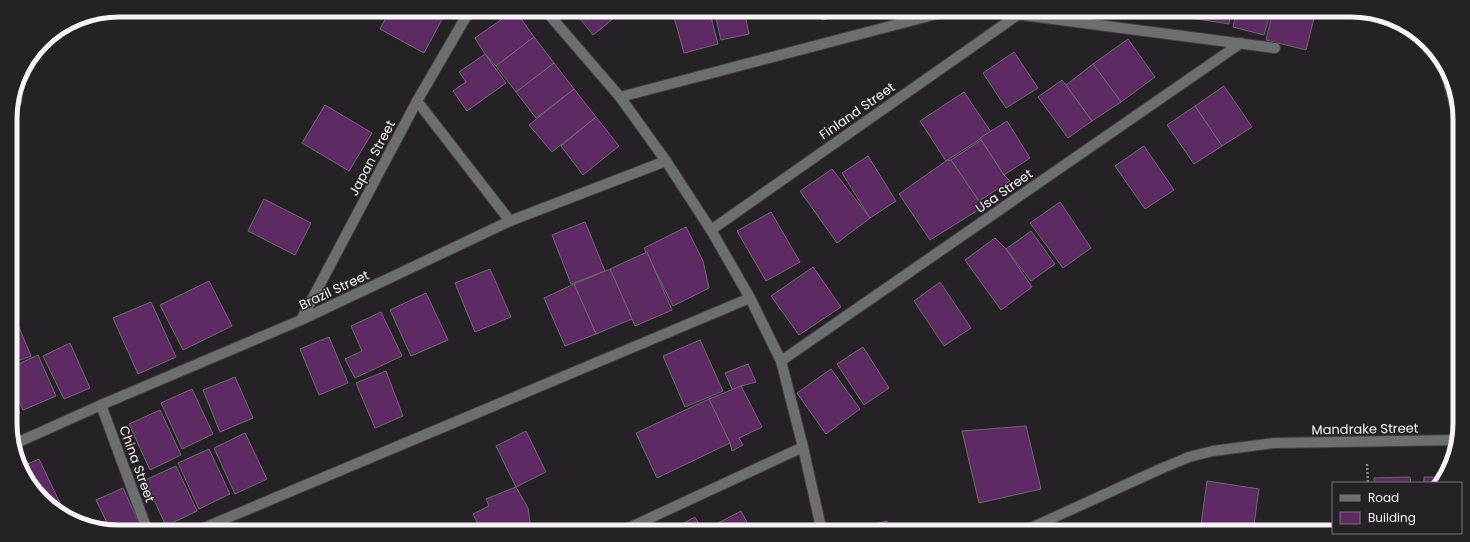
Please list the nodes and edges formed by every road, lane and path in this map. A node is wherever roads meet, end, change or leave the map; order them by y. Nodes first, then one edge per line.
1 (466, 17) edge
2 (551, 17) edge
3 (925, 17) edge
4 (1015, 17) edge
5 (1042, 17) edge
6 (1241, 43) junction
7 (1275, 48) dead end
8 (620, 97) junction
9 (417, 101) junction
10 (666, 161) junction
11 (510, 221) junction
12 (710, 230) junction
13 (750, 298) junction
14 (301, 320) junction
15 (781, 361) junction
16 (101, 405) junction
17 (1452, 440) edge
18 (19, 442) edge
19 (803, 447) junction
20 (145, 525) edge
21 (211, 525) edge
22 (635, 525) edge
23 (820, 525) edge
24 (1037, 525) edge

1 - 9 street, Japan Street
2 - 8 street
3 - 8 street
4 - 12 street, Finland Street
5 - 6 street
6 - 7 street
6 - 15 street, Usa Street
8 - 10 street
9 - 11 street
9 - 14 street, Japan Street
10 - 11 street, Brazil Street
10 - 12 street
11 - 14 street, Brazil Street
12 - 13 street
13 - 15 street
13 - 21 street
14 - 16 street, Brazil Street
15 - 19 street
16 - 18 street, Brazil Street
16 - 20 street, China Street
17 - 24 street, Mandrake Street
19 - 22 street
19 - 23 street

